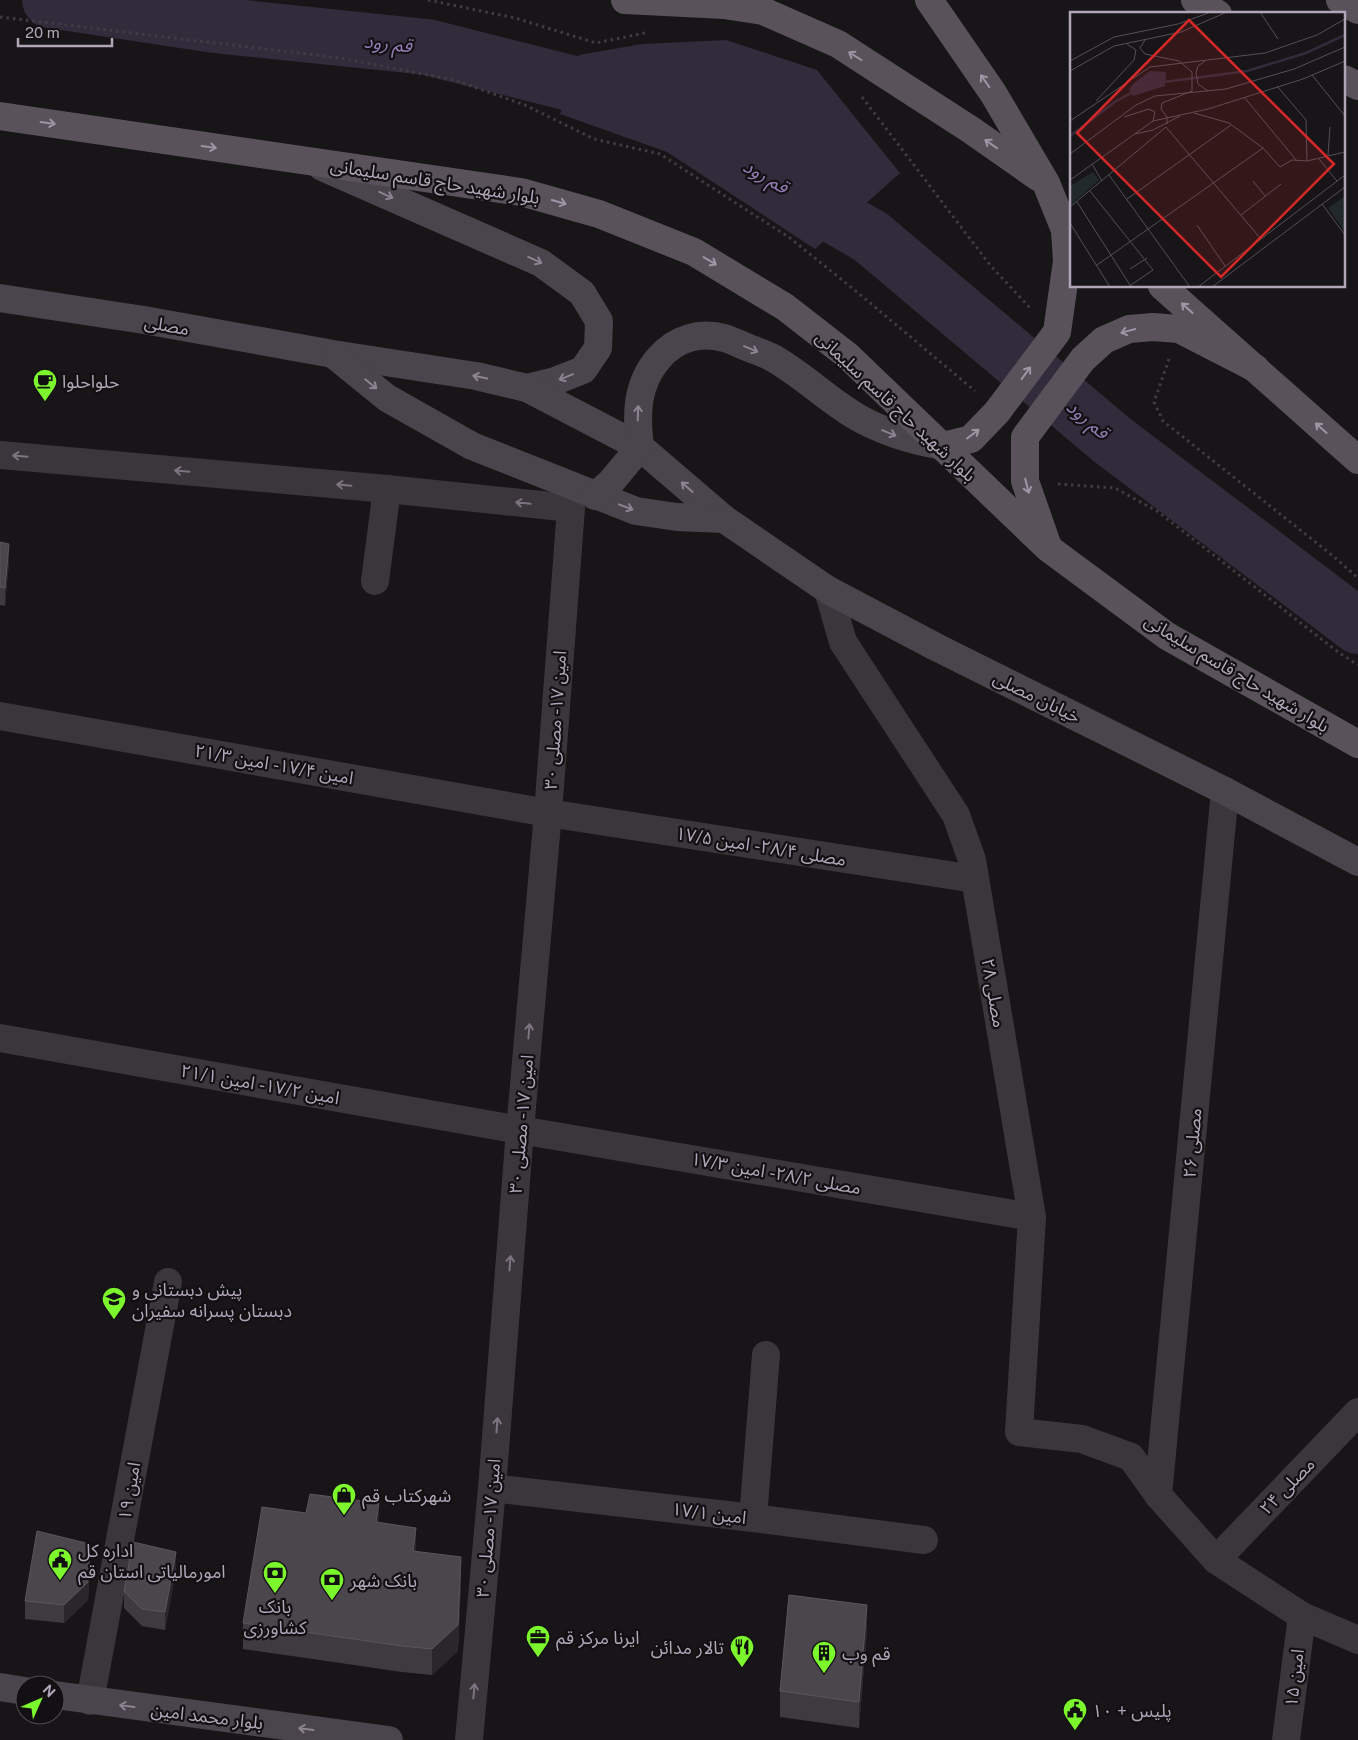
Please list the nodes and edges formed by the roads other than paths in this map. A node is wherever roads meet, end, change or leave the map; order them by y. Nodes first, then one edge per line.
1 (625, 0) edge
2 (929, 0) edge
3 (1195, 0) edge
4 (1340, 0) edge
5 (1358, 10) edge
6 (1215, 12) edge
7 (1346, 80) edge
8 (1358, 86) edge
9 (0, 116) edge
10 (309, 162) junction
11 (1046, 183) junction
12 (1070, 204) edge
13 (1164, 288) edge
14 (0, 298) edge
15 (333, 354) junction
16 (1255, 368) junction
17 (527, 388) junction
18 (943, 446) junction
19 (640, 447) junction
20 (0, 455) edge
21 (1358, 460) edge
22 (387, 489) junction
23 (583, 502) junction
24 (724, 519) junction
25 (1048, 548) junction
26 (375, 581) dead end
27 (828, 590) junction
28 (0, 716) edge
29 (1358, 744) edge
30 (1225, 791) junction
31 (548, 812) junction
32 (1358, 862) edge
33 (975, 879) junction
34 (0, 1038) edge
35 (520, 1130) junction
36 (1032, 1217) junction
37 (168, 1282) dead end
38 (766, 1355) dead end
39 (1358, 1412) edge
40 (492, 1488) junction
41 (1158, 1495) junction
42 (753, 1518) junction
43 (924, 1540) dead end
44 (1216, 1560) junction
45 (1302, 1616) junction
46 (1358, 1640) edge
47 (0, 1688) edge
48 (15, 1690) edge
49 (65, 1697) edge
50 (90, 1701) junction
51 (389, 1740) edge
52 (469, 1740) edge
53 (1286, 1740) edge

11 -> 1 main road
11 -> 2 main road
3 - 6 main road
4 - 5 main road
7 - 8 main road
9 -> 10 main road, بلوار شهید حاج قاسم سلیمانی
10 -> 17 main road
10 -> 18 main road, بلوار شهید حاج قاسم سلیمانی
11 - 12 main road
18 -> 11 main road
16 -> 13 main road
14 - 15 main road, مصلی
17 -> 15 main road, مصلی
15 -> 23 main road
21 -> 16 main road
16 -> 25 main road
17 - 19 main road, خیابان مصلی
19 -> 18 main road
18 - 25 main road, بلوار شهید حاج قاسم سلیمانی
19 - 23 main road
24 -> 19 main road, خیابان مصلی
22 -> 20 street
23 -> 22 street
22 - 26 street
23 -> 24 main road
23 - 31 street, امین ۱۷ - مصلی ۳۰
24 - 27 main road, خیابان مصلی
25 - 29 main road, بلوار شهید حاج قاسم سلیمانی
27 - 30 main road, خیابان مصلی
27 - 33 street, مصلی ۲۸
28 - 31 street, امین ۱۷/۴ - امین ۲۱/۳
30 - 32 main road, خیابان مصلی
30 - 41 street, مصلی ۲۶
31 - 33 street, مصلی ۲۸/۴ - امین ۱۷/۵
35 -> 31 street, امین ۱۷ - مصلی ۳۰
33 - 36 street, مصلی ۲۸
34 - 35 street, امین ۱۷/۲ - امین ۲۱/۱
35 - 36 street, مصلی ۲۸/۲ - امین ۱۷/۳
40 -> 35 street, امین ۱۷ - مصلی ۳۰
36 - 41 street, مصلی ۲۸
37 - 50 street, امین ۱۹
38 - 42 street
39 - 44 street, مصلی ۲۴
40 - 42 street, امین ۱۷/۱
52 -> 40 street, امین ۱۷ - مصلی ۳۰
41 - 44 street
42 - 43 street, امین ۱۷/۱
44 - 45 street
45 - 46 street
45 - 53 street, امین ۱۵
47 - 48 main road
49 - 50 main road, بلوار محمد امین
51 -> 50 main road, بلوار محمد امین

